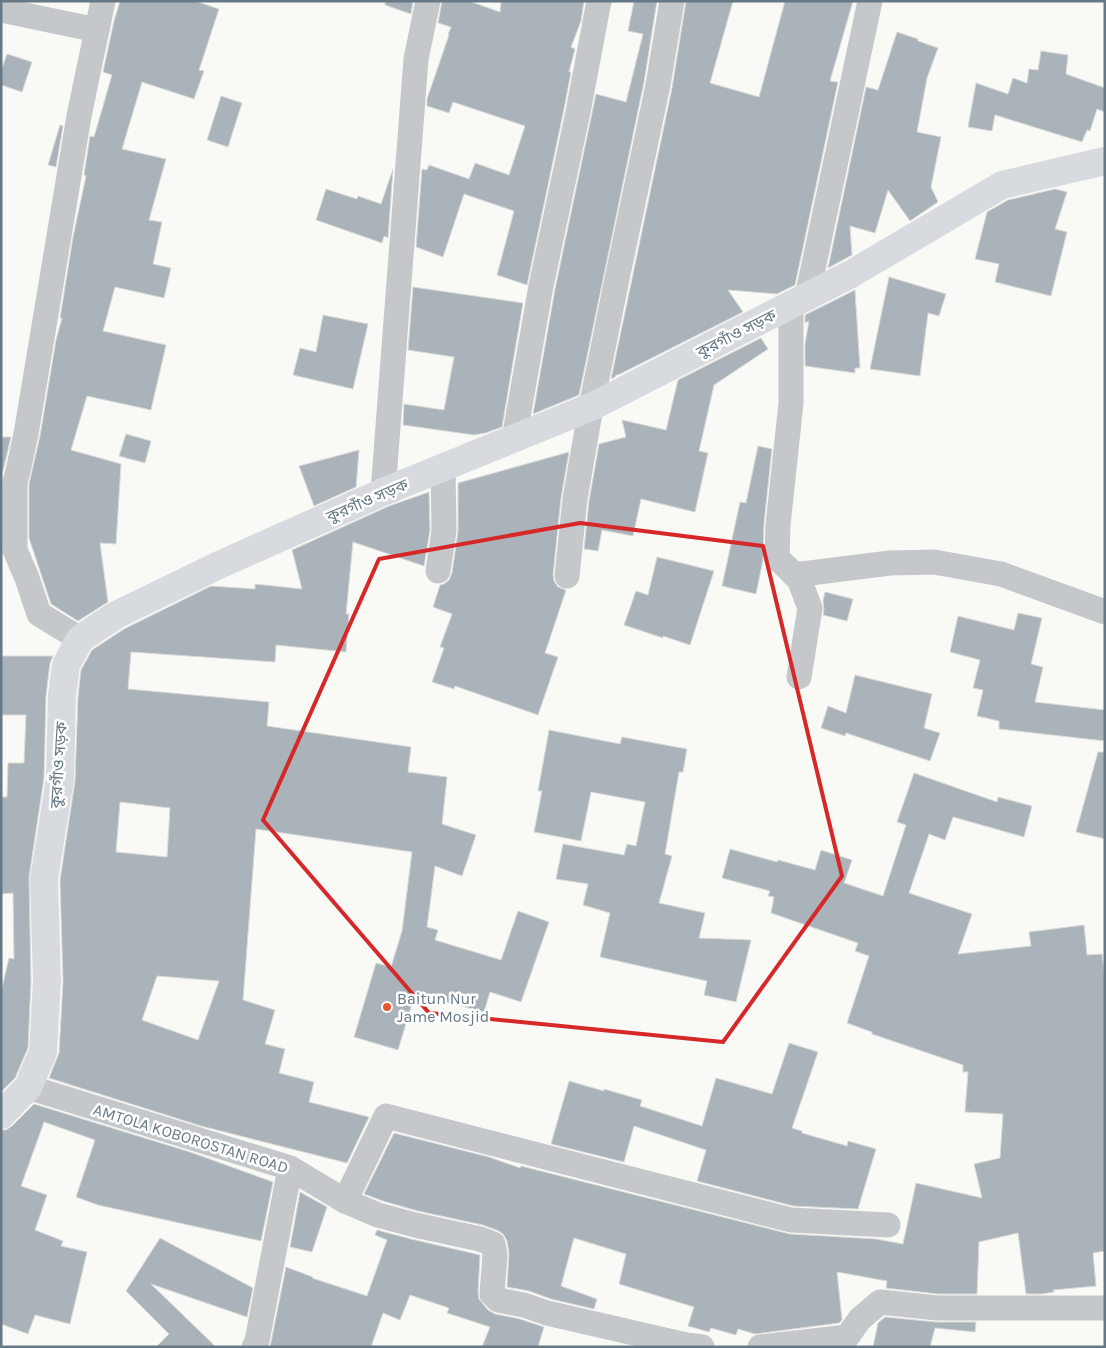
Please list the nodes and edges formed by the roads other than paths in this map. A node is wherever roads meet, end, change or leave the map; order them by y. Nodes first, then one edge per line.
1 (103, 1) edge
2 (428, 1) edge
3 (599, 1) edge
4 (672, 1) edge
5 (870, 1) edge
6 (1, 10) edge
7 (97, 30) junction
8 (1105, 161) edge
9 (798, 301) junction
10 (591, 407) junction
11 (514, 439) junction
12 (443, 468) junction
13 (383, 492) junction
14 (438, 571) dead end
15 (794, 575) junction
16 (567, 576) dead end
17 (1105, 612) edge
18 (80, 639) junction
19 (799, 677) dead end
20 (28, 1087) junction
21 (1, 1115) edge
22 (290, 1168) junction
23 (345, 1201) junction
24 (888, 1225) dead end
25 (1105, 1308) edge
26 (254, 1347) edge
27 (702, 1347) edge
28 (760, 1347) edge

1 - 7 street
2 - 13 street
3 - 11 street
4 - 10 street
5 - 9 street
6 - 7 street
7 - 18 street
8 - 9 street, কুরগাঁও সড়ক
9 - 10 street, কুরগাঁও সড়ক
9 - 15 street
10 - 11 street, কুরগাঁও সড়ক
10 - 16 street
11 - 12 street, কুরগাঁও সড়ক
12 - 13 street, কুরগাঁও সড়ক
12 - 14 street
13 - 18 street, কুরগাঁও সড়ক
15 - 17 street
15 - 19 street
18 - 20 street, কুরগাঁও সড়ক
20 - 21 street, কুরগাঁও সড়ক
20 - 22 street, AMTOLA KOBOROSTAN ROAD
22 - 23 street, AMTOLA KOBOROSTAN ROAD
22 - 26 street
23 - 24 street
23 - 27 street, AMTOLA KOBOROSTAN ROAD
25 - 28 street

